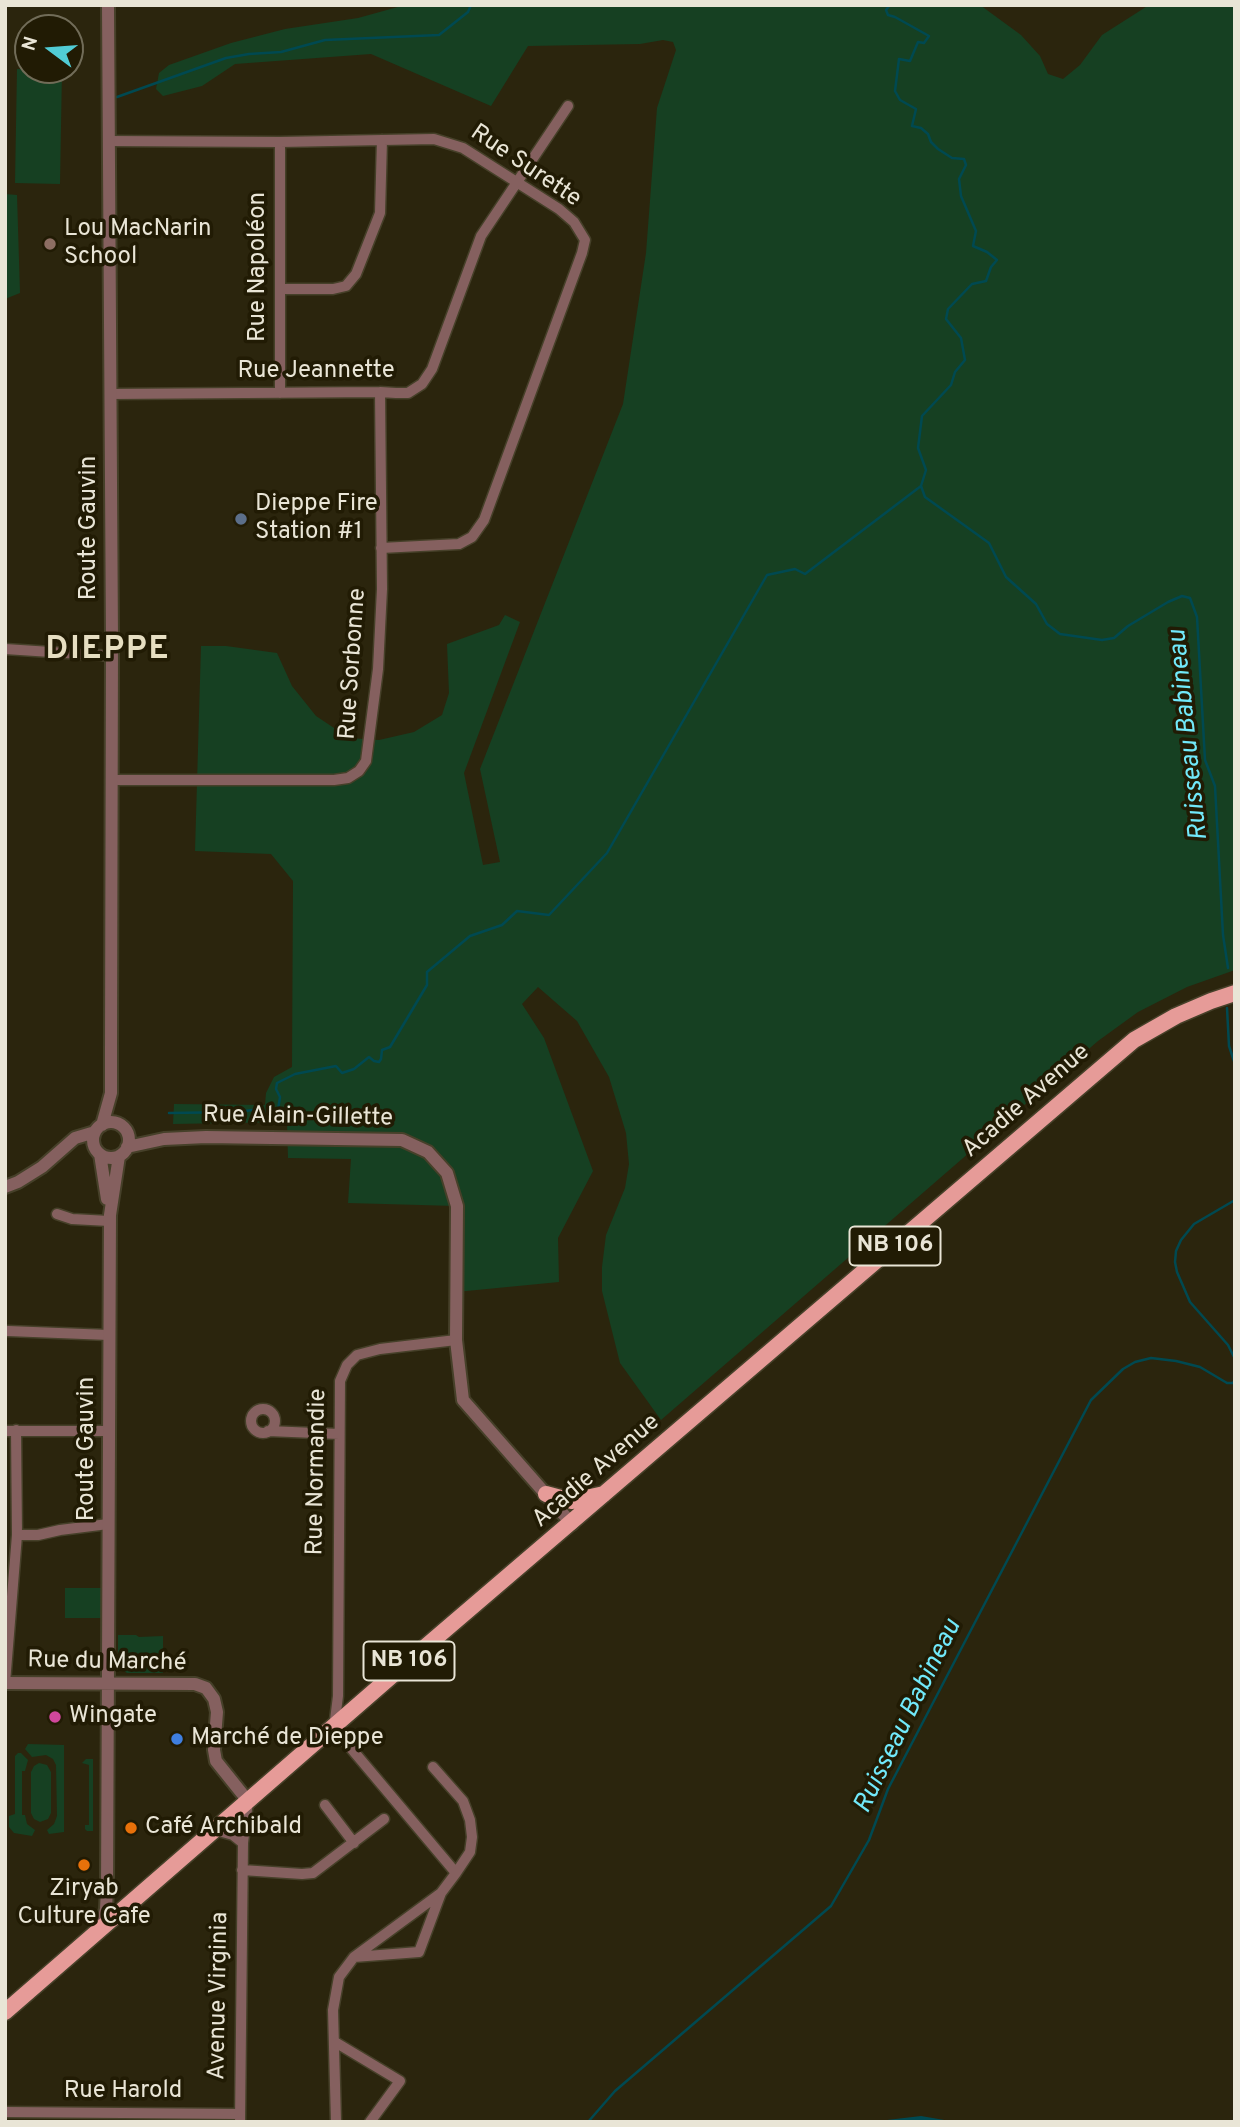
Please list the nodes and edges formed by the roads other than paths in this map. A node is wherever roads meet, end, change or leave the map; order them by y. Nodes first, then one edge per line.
1 (108, 5) edge
2 (568, 106) dead end
3 (382, 140) junction
4 (108, 141) junction
5 (280, 142) junction
6 (516, 182) junction
7 (280, 289) junction
8 (380, 392) junction
9 (280, 393) junction
10 (110, 394) junction
11 (381, 548) junction
12 (5, 649) edge
13 (112, 656) junction
14 (111, 780) junction
15 (1235, 993) edge
16 (111, 1093) junction
17 (122, 1127) junction
18 (98, 1128) junction
19 (164, 1139) junction
20 (68, 1146) junction
21 (123, 1151) junction
22 (98, 1152) junction
23 (5, 1186) edge
24 (57, 1214) dead end
25 (109, 1218) junction
26 (8, 1331) dead end
27 (109, 1335) junction
28 (456, 1340) junction
29 (10, 1430) edge
30 (109, 1431) junction
31 (268, 1431) dead end
32 (339, 1433) junction
33 (546, 1494) junction
34 (607, 1494) junction
35 (108, 1524) junction
36 (572, 1524) junction
37 (17, 1535) junction
38 (5, 1683) edge
39 (108, 1684) junction
40 (338, 1696) junction
41 (357, 1709) junction
42 (334, 1728) junction
43 (433, 1767) dead end
44 (248, 1801) junction
45 (325, 1805) dead end
46 (384, 1819) dead end
47 (215, 1830) junction
48 (243, 1843) junction
49 (354, 1843) junction
50 (242, 1870) junction
51 (456, 1873) junction
52 (107, 1889) junction
53 (441, 1893) junction
54 (133, 1902) junction
55 (101, 1930) junction
56 (354, 1957) junction
57 (5, 2012) edge
58 (335, 2042) junction
59 (5, 2112) edge
60 (240, 2118) edge
61 (336, 2122) edge
62 (370, 2122) edge

1 - 4 street, Route Gauvin
2 - 6 street, Rue Jeannette
3 - 5 street, Rue Surette
3 - 6 street, Rue Surette
3 - 7 street
4 - 5 street, Rue Surette
4 - 10 street, Route Gauvin
5 - 7 street, Rue Napoléon
6 - 8 street, Rue Jeannette
6 - 11 street, Rue Surette
7 - 9 street, Rue Napoléon
8 - 9 street, Rue Jeannette
8 - 11 street, Rue Sorbonne
9 - 10 street, Rue Jeannette
10 - 13 street, Route Gauvin
11 - 14 street, Rue Sorbonne
12 - 13 street
13 - 14 street, Route Gauvin
14 - 16 street, Route Gauvin
15 - 34 main road, Acadie Avenue / NB 106
16 - 17 street, Route Gauvin
16 - 18 street, Route Gauvin
17 - 18 street
17 - 19 street, Rue Alain-Gillette
17 - 21 street
18 - 20 street
18 - 22 street
19 - 21 street, Rue Alain-Gillette
19 - 28 street, Rue Alain-Gillette
20 - 22 street
20 - 23 street
21 - 22 street
21 - 25 street, Route Gauvin
22 - 25 street, Route Gauvin
24 - 25 street
25 - 27 street, Route Gauvin
26 - 27 street
27 - 30 street, Route Gauvin
28 - 32 street, Rue Normandie
28 - 33 street, Rue Alain-Gillette
29 - 30 street
29 - 37 street
30 - 35 street, Route Gauvin
31 - 32 street
32 - 40 street, Rue Normandie
33 - 34 main road
33 - 36 street, Rue Alain-Gillette
34 - 36 main road, Acadie Avenue / NB 106
35 - 37 street
35 - 39 street, Route Gauvin
36 - 41 main road, Acadie Avenue / NB 106
37 - 38 street
38 - 39 street, Rue du Marché
39 - 44 street, Rue du Marché
39 - 52 street, Route Gauvin
40 - 41 street
40 - 42 street, Rue Normandie
41 - 42 main road, Acadie Avenue / NB 106
42 - 44 main road, Acadie Avenue / NB 106
42 - 51 street
43 - 51 street
44 - 47 main road, Acadie Avenue / NB 106
44 - 48 street, Avenue Virginia
45 - 49 street
46 - 49 street
47 - 48 street
47 - 54 main road, Acadie Avenue / NB 106
48 - 50 street, Avenue Virginia
49 - 50 street
50 - 60 street, Avenue Virginia
51 - 53 street
52 - 54 street
52 - 55 street, Route Gauvin
53 - 56 street
53 - 56 street
54 - 55 main road, Acadie Avenue / NB 106
55 - 57 main road, Acadie Avenue / NB 106
56 - 58 street
58 - 61 street
58 - 62 street
59 - 60 street, Rue Harold

